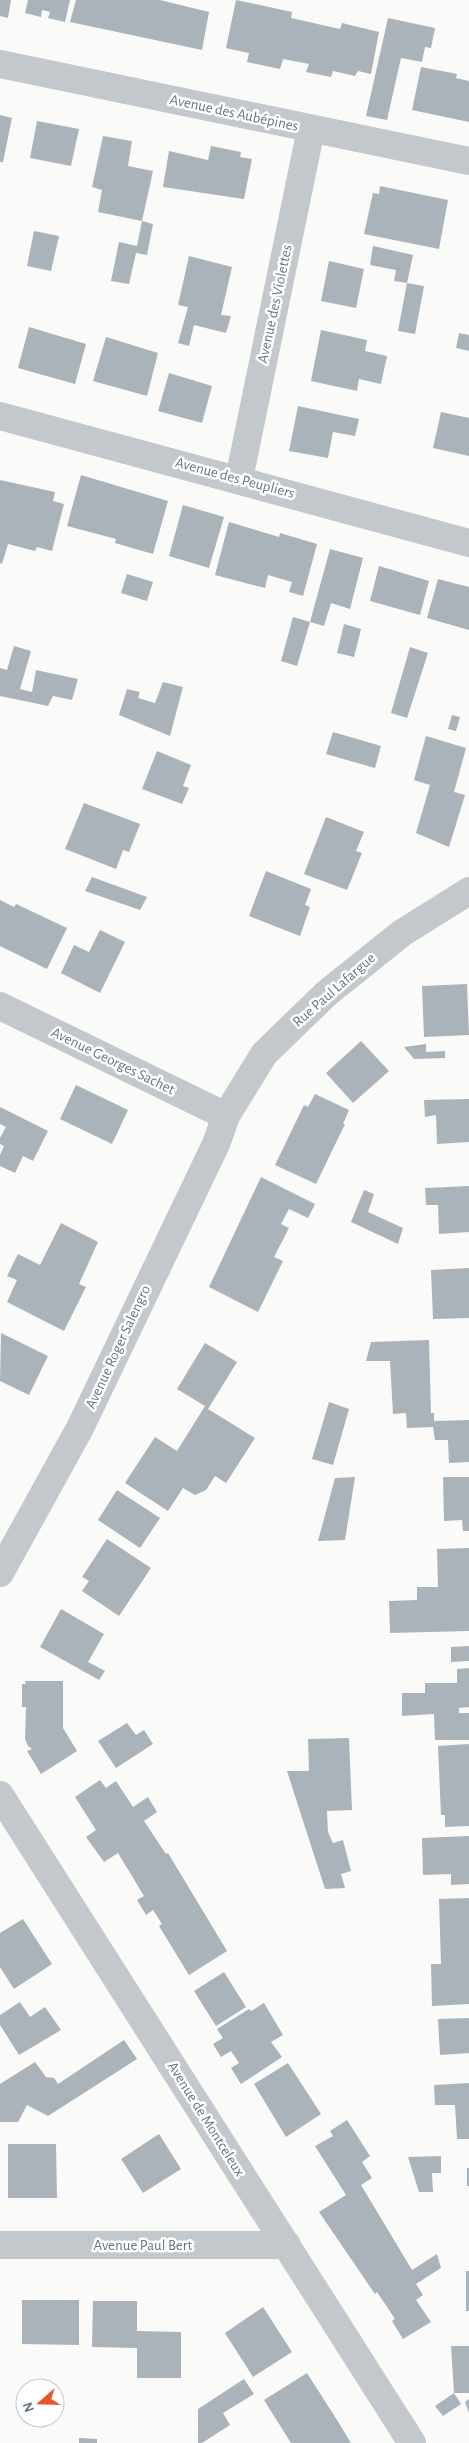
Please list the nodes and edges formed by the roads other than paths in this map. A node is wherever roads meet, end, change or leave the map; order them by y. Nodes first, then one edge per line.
1 (0, 64) edge
2 (311, 129) junction
3 (469, 161) edge
4 (0, 416) edge
5 (239, 479) junction
6 (469, 543) edge
7 (469, 891) edge
8 (0, 1006) edge
9 (226, 1116) junction
10 (0, 1573) edge
11 (0, 1795) edge
12 (0, 2245) edge
13 (287, 2245) junction
14 (412, 2443) edge

1 - 2 street, Avenue des Aubépines
2 - 3 street, Avenue des Aubépines
2 - 5 street, Avenue des Violettes
4 - 5 street, Avenue des Peupliers
5 - 6 street, Avenue des Peupliers
7 - 9 street, Rue Paul Lafargue
8 - 9 street, Avenue Georges Sachet
9 - 10 street, Avenue Roger Salengro
11 - 13 street, Avenue de Montceleux
12 - 13 street, Avenue Paul Bert
13 - 14 street, Avenue de Montceleux

